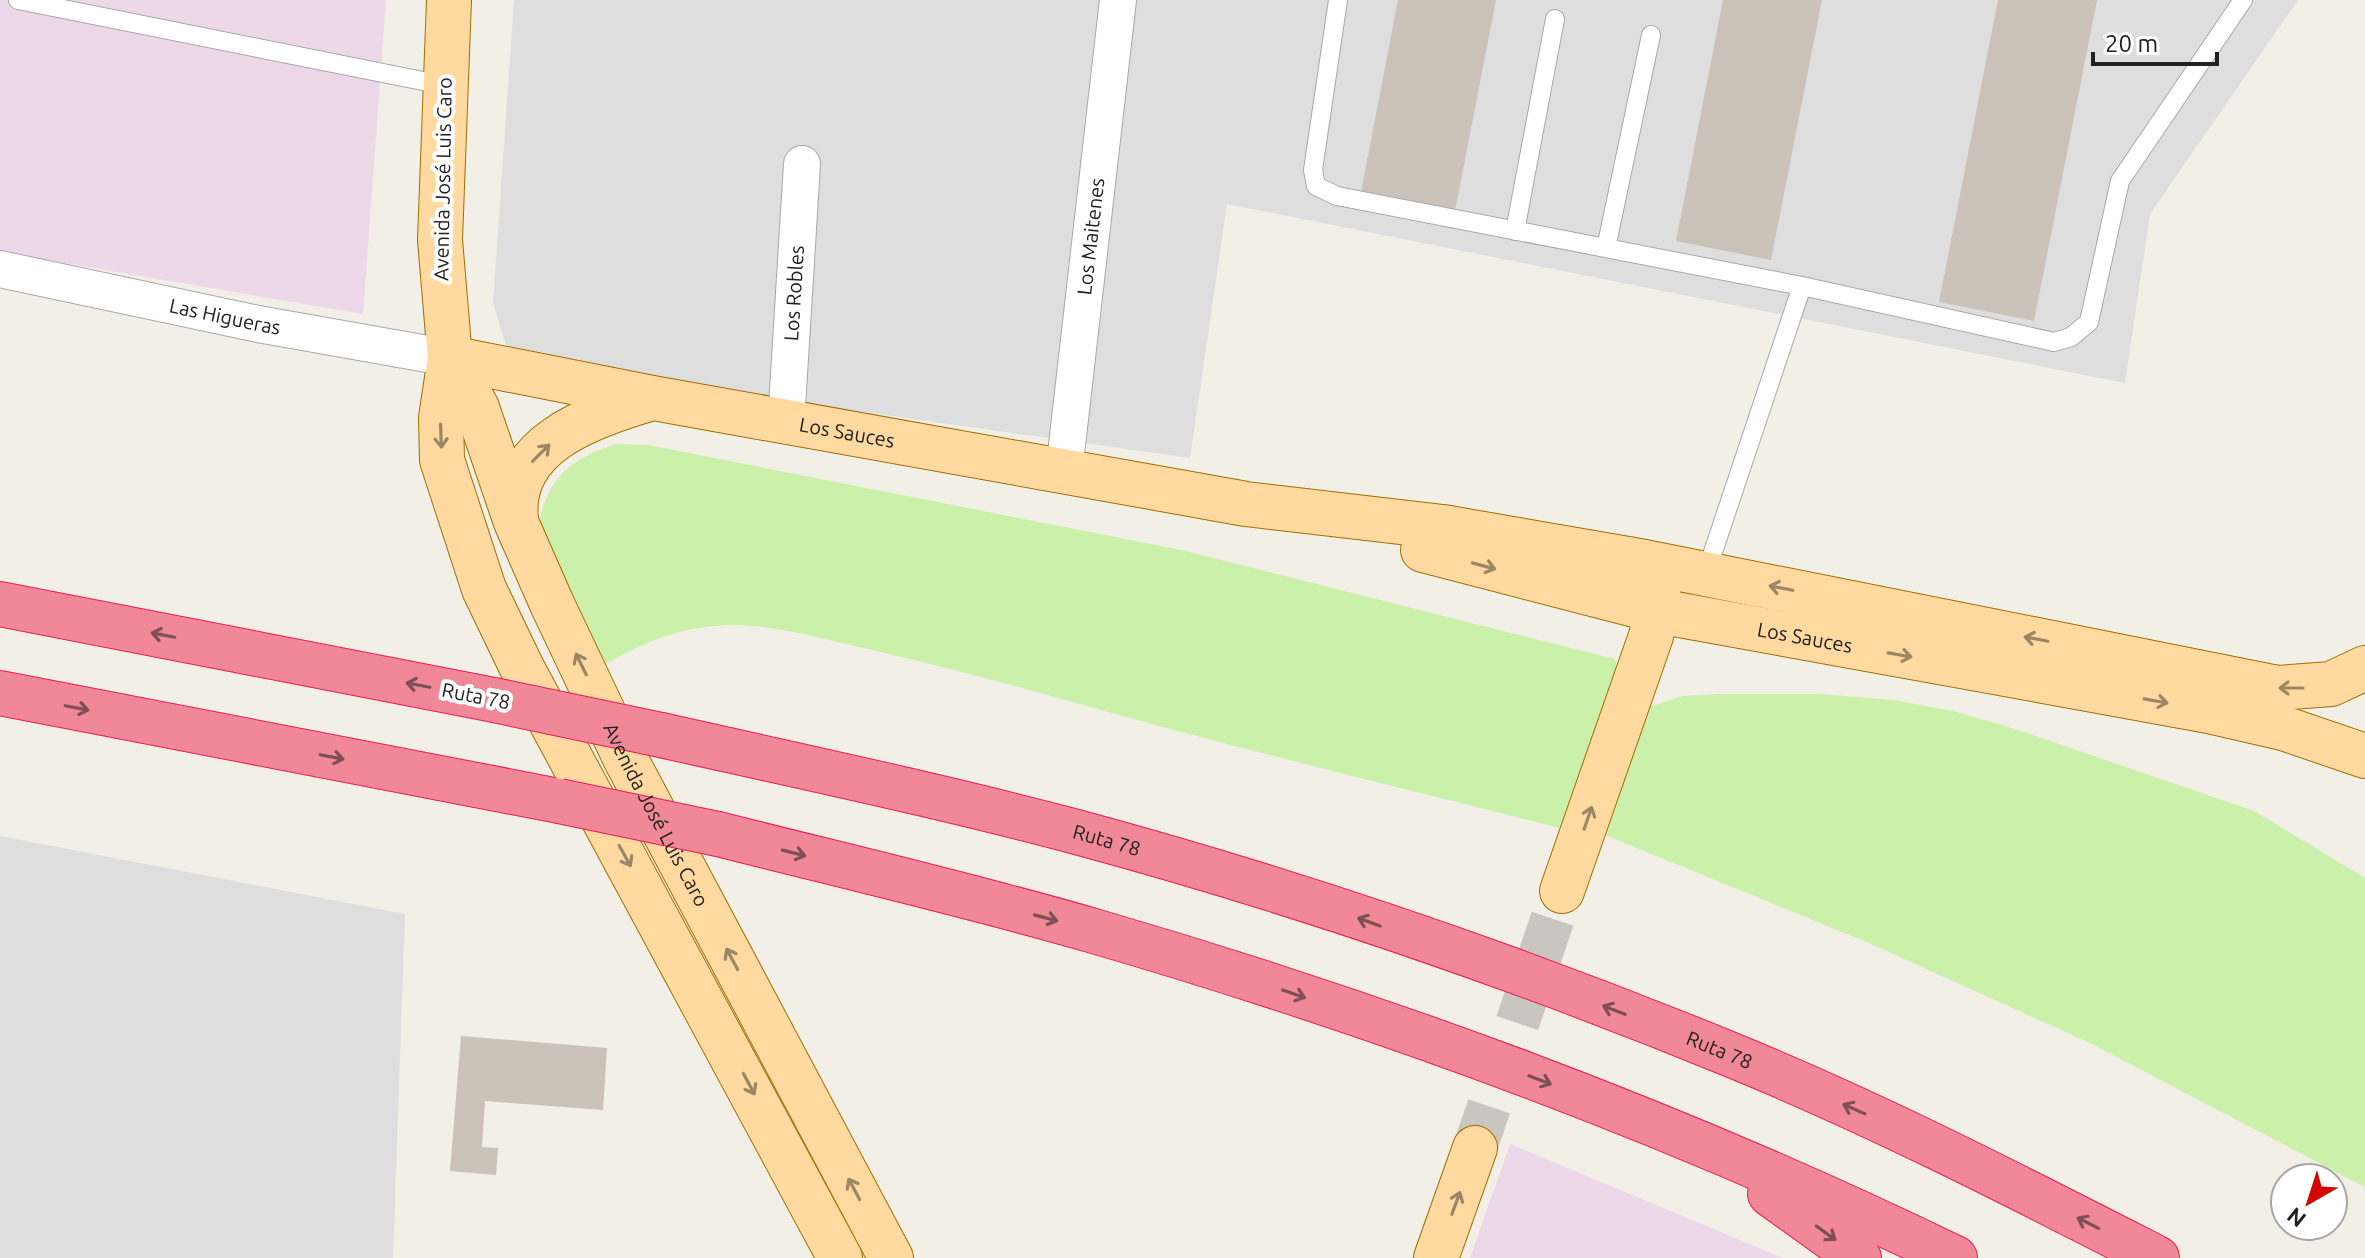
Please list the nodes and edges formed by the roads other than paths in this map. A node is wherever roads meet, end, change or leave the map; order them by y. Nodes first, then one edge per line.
1 (18, 0) edge
2 (449, 0) edge
3 (1118, 0) edge
4 (1338, 0) edge
5 (2243, 0) edge
6 (1555, 19) dead end
7 (1651, 35) dead end
8 (443, 85) junction
9 (802, 164) dead end
10 (1515, 231) junction
11 (1606, 248) junction
12 (0, 269) edge
13 (1802, 286) junction
14 (450, 358) junction
15 (653, 398) junction
16 (786, 423) junction
17 (1064, 471) junction
18 (1246, 504) junction
19 (516, 522) junction
20 (1645, 562) junction
21 (1706, 573) junction
22 (0, 604) edge
23 (1658, 611) junction
24 (2365, 668) edge
25 (0, 693) edge
26 (2365, 756) edge
27 (1562, 891) tunnel mouth
28 (1667, 1128) junction
29 (1475, 1148) tunnel mouth
30 (840, 1258) edge
31 (891, 1258) edge
32 (1436, 1258) edge
33 (1859, 1258) edge
34 (1955, 1258) edge
35 (2157, 1258) edge

1 - 8 lane
2 - 8 main road, Avenida José Luis Caro
3 - 17 street, Los Maitenes
4 - 10 lane
5 - 13 lane
6 - 10 lane
7 - 11 lane
8 - 14 main road, Avenida José Luis Caro
9 - 16 street, Los Robles
10 - 11 lane
11 - 13 lane
12 - 14 street, Las Higueras
13 - 21 lane
14 - 15 main road, Los Sauces
14 - 19 main road, Avenida José Luis Caro
14 -> 30 main road, Avenida José Luis Caro
15 - 16 main road, Los Sauces
19 -> 15 main road
16 - 17 main road, Los Sauces
17 - 18 main road, Los Sauces
18 - 20 main road, Los Sauces
18 -> 23 main road, Los Sauces
31 -> 19 main road, Avenida José Luis Caro
20 - 21 main road, Los Sauces
20 - 23 main road
24 -> 21 main road, Los Sauces
35 -> 22 highway, Ruta 78, bridge
23 -> 26 main road, Los Sauces
27 -> 23 main road
25 -> 28 highway, bridge
28 -> 33 highway
28 - 34 highway
32 -> 29 main road

